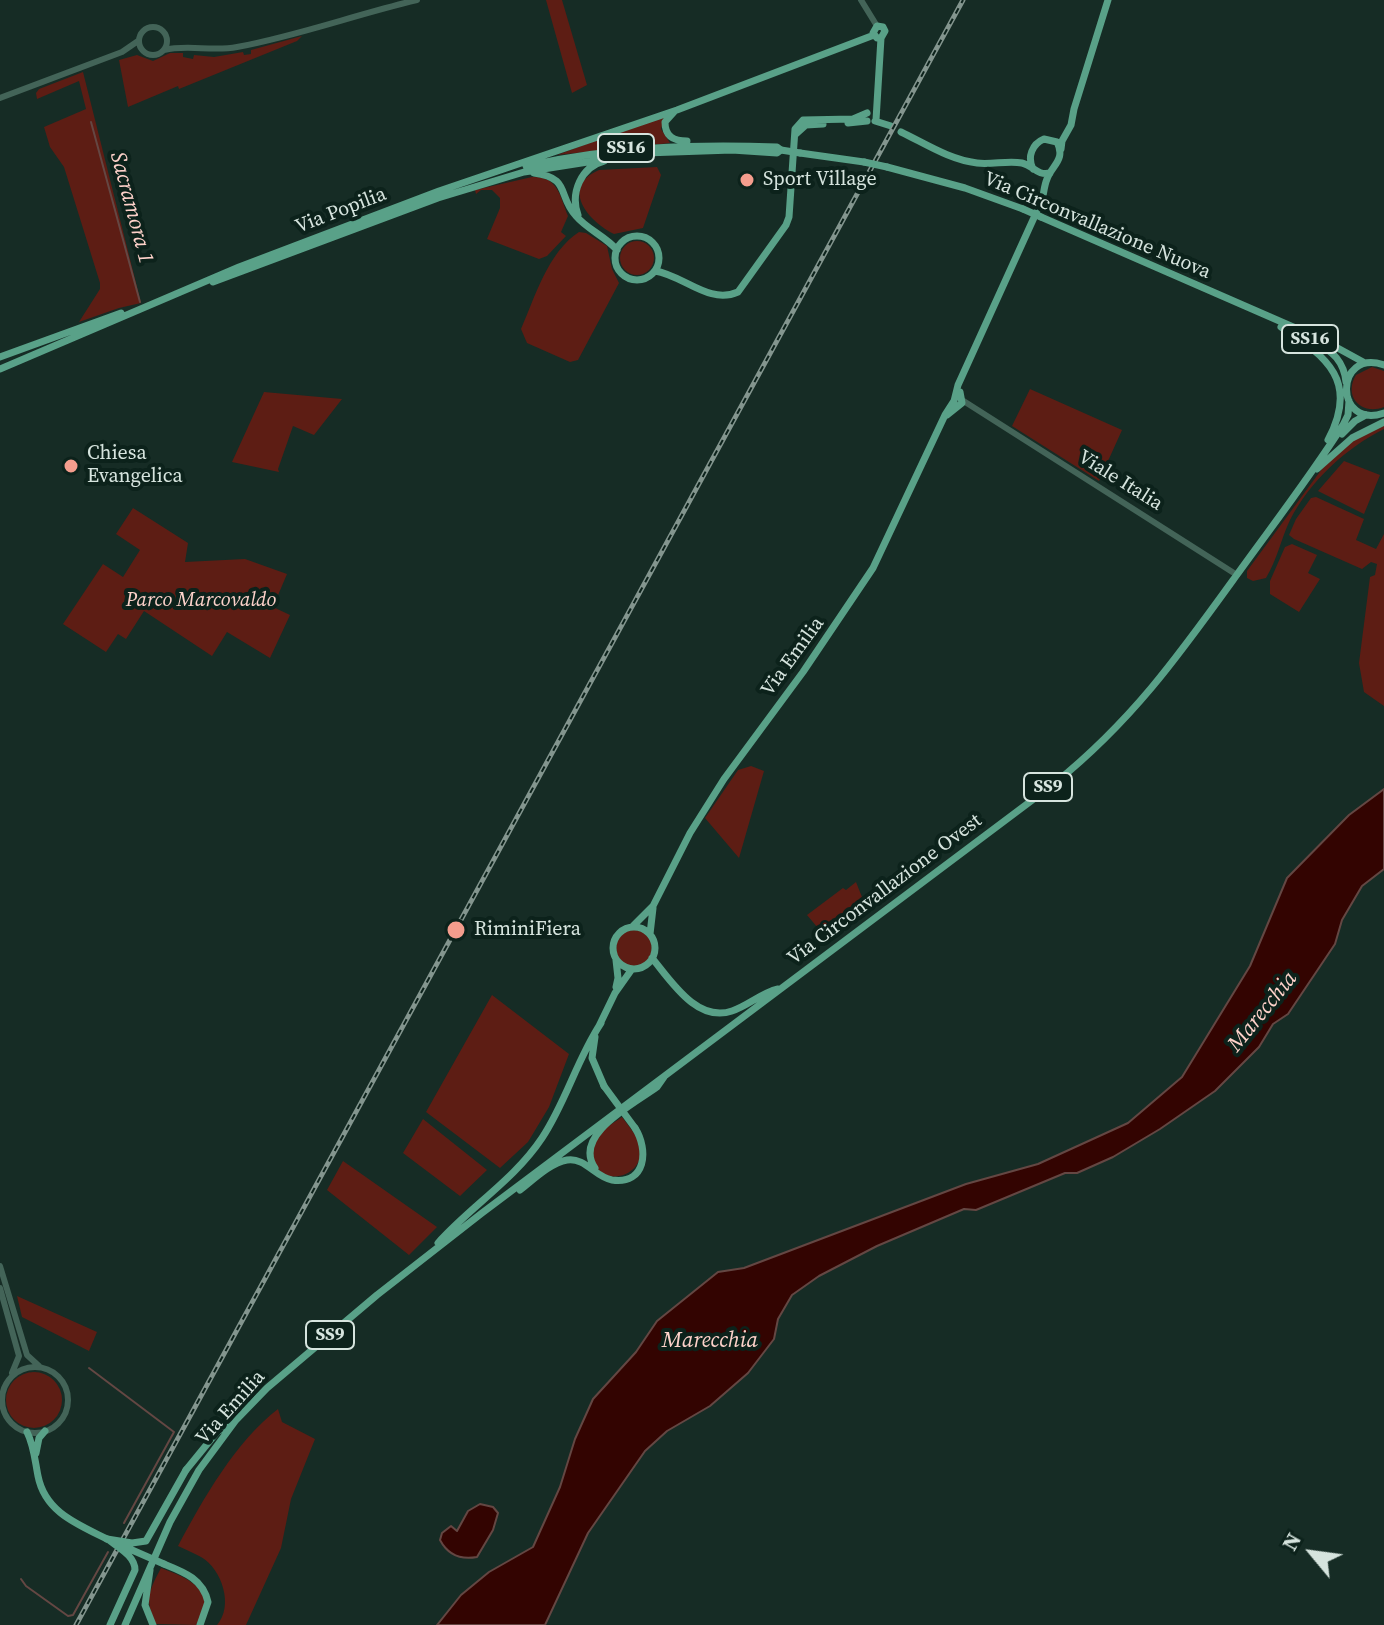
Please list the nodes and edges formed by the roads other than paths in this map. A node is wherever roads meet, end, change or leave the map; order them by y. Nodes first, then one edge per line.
1 (417, 0) edge
2 (861, 0) edge
3 (1108, 0) edge
4 (877, 26) joint
5 (166, 37) junction
6 (877, 37) junction
7 (138, 41) junction
8 (179, 47) junction
9 (164, 50) junction
10 (142, 51) junction
11 (122, 52) junction
12 (1, 98) edge
13 (677, 110) junction
14 (871, 116) junction
15 (1070, 122) junction
16 (891, 126) dead end
17 (901, 132) dead end
18 (1052, 139) junction
19 (733, 144) junction
20 (781, 150) junction
21 (1061, 151) junction
22 (1032, 152) junction
23 (645, 153) junction
24 (1011, 163) junction
25 (1035, 171) junction
26 (524, 172) junction
27 (1050, 173) junction
28 (493, 177) junction
29 (1044, 194) junction
30 (581, 220) junction
31 (619, 246) junction
32 (659, 261) junction
33 (655, 271) junction
34 (670, 273) junction
35 (147, 306) junction
36 (1256, 312) junction
37 (1281, 327) junction
38 (0, 357) edge
39 (1365, 363) junction
40 (1384, 365) edge
41 (0, 369) edge
42 (1346, 382) junction
43 (958, 401) junction
44 (1349, 401) junction
45 (1384, 413) edge
46 (1367, 415) junction
47 (1384, 422) edge
48 (1315, 468) junction
49 (1237, 575) junction
50 (653, 906) junction
51 (633, 926) junction
52 (650, 934) junction
53 (652, 958) junction
54 (616, 960) junction
55 (632, 969) junction
56 (780, 989) junction
57 (615, 993) junction
58 (601, 1023) junction
59 (667, 1072) junction
60 (598, 1174) junction
61 (482, 1213) junction
62 (423, 1260) junction
63 (0, 1266) edge
64 (0, 1288) edge
65 (39, 1366) junction
66 (10, 1378) junction
67 (236, 1420) junction
68 (45, 1431) junction
69 (27, 1432) junction
70 (35, 1456) junction
71 (107, 1539) junction
72 (150, 1567) junction
73 (110, 1625) edge
74 (125, 1625) edge
75 (153, 1625) edge
76 (200, 1625) edge

1 - 8 street
2 - 4 street
3 - 15 main road
4 - 6 main road
5 - 7 street
5 - 8 street
5 - 9 street
6 - 13 main road
6 - 14 main road
7 - 10 street
7 - 11 street
8 - 9 street
9 - 10 street
10 - 11 street
11 - 12 street
13 - 19 main road
13 - 28 main road
14 - 16 main road
14 - 34 main road
15 - 18 main road
15 - 21 main road
17 - 24 main road
18 - 21 main road
18 - 22 main road
19 - 20 main road, Via Circonvallazione Nuova / SS16
19 - 28 main road, Via Circonvallazione Nuova / SS16
20 - 23 main road, Via Circonvallazione Nuova / SS16
20 - 36 main road, Via Circonvallazione Nuova / SS16, bridge
21 - 27 main road
22 - 24 main road
22 - 25 main road
23 - 26 main road, Via Circonvallazione Nuova / SS16
23 - 30 main road
24 - 25 main road
25 - 27 main road
25 - 29 main road
26 - 28 main road, Via Circonvallazione Nuova / SS16
26 - 30 main road
27 - 29 main road, Via Emilia
28 - 35 main road, Via Popilia / SS16
29 - 43 main road, Via Emilia
30 - 31 main road
31 - 32 main road
31 - 33 main road
32 - 33 main road
32 - 34 main road
33 - 34 main road
35 - 38 main road
35 - 41 main road, Via Popilia / SS16
36 - 37 main road, Via Circonvallazione Nuova / SS16
36 - 39 main road, Via Circonvallazione Nuova / SS16
37 - 42 main road, Via Circonvallazione Nuova / SS16
37 - 48 main road
39 - 40 main road, SS16
39 - 42 main road, SS16
42 - 44 main road, SS16
43 - 49 street, Viale Italia
43 - 50 main road, Via Emilia
44 - 46 main road
44 - 48 main road, Via Circonvallazione Ovest / SS9
45 - 46 main road
46 - 48 main road, Via Circonvallazione Ovest / SS9
47 - 48 main road
48 - 49 main road, Via Circonvallazione Ovest / SS9
49 - 56 main road, Via Circonvallazione Ovest / SS9
50 - 51 main road, Via Emilia
50 - 52 main road, Via Emilia
51 - 52 main road
51 - 54 main road
52 - 53 main road
53 - 55 main road
53 - 56 main road
54 - 55 main road
54 - 57 main road
55 - 57 main road
56 - 59 main road, Via Circonvallazione Ovest / SS9
57 - 58 main road
58 - 60 main road, bridge
58 - 62 main road
59 - 60 main road
59 - 61 main road, Via Circonvallazione Ovest / SS9
60 - 61 main road
61 - 62 main road, Via Circonvallazione Ovest / SS9
62 - 67 main road, Via Emilia / SS9
63 - 65 street
64 - 66 street
65 - 66 street
65 - 68 street
66 - 69 street
67 - 71 main road, bridge
67 - 72 main road, Via Emilia / SS9
68 - 69 street
68 - 70 main road
69 - 70 main road
70 - 71 main road
71 - 73 main road, bridge
71 - 76 main road, bridge
72 - 74 main road, Via Emilia / SS9
72 - 75 main road

